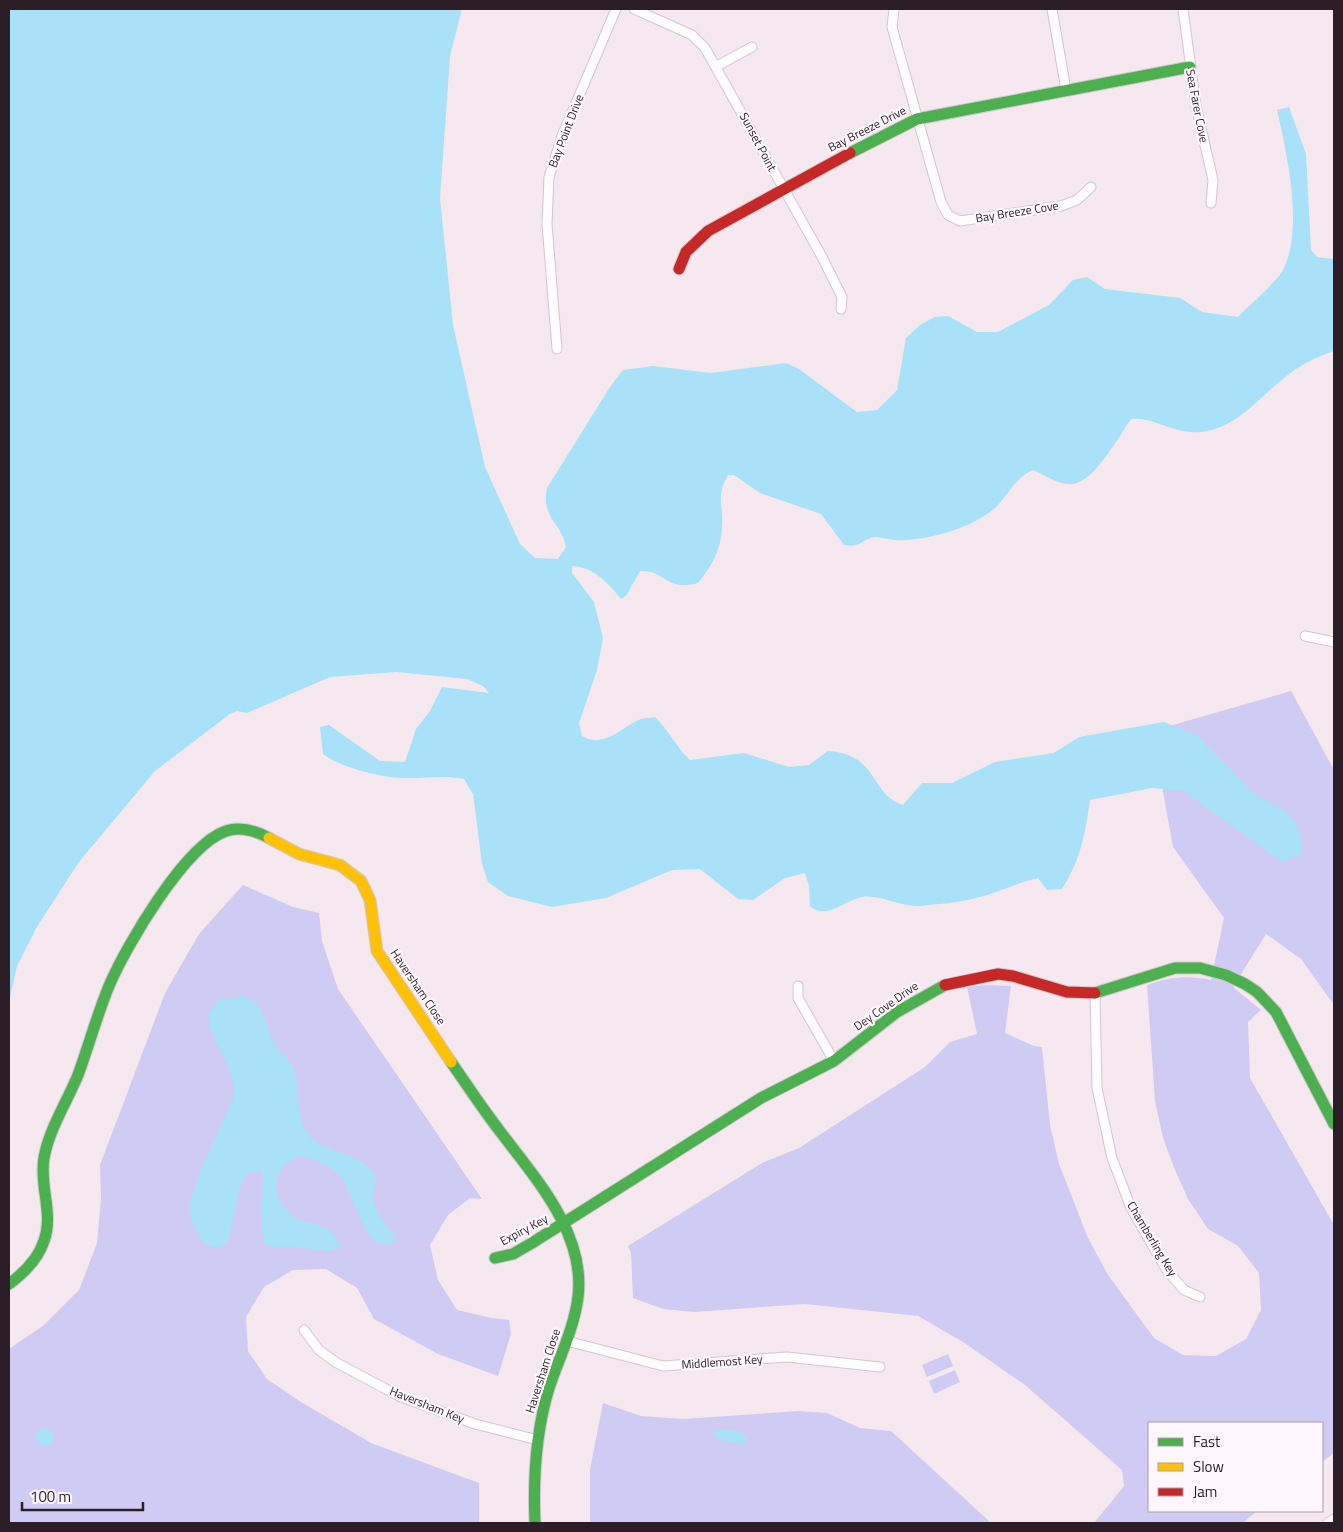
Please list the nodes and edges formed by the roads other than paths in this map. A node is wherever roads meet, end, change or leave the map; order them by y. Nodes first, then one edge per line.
1 (634, 9) edge
2 (894, 9) edge
3 (1052, 9) edge
4 (1183, 9) edge
5 (613, 10) edge
6 (752, 47) dead end
7 (716, 66) junction
8 (1190, 67) junction
9 (1066, 90) junction
10 (917, 119) junction
11 (1091, 187) dead end
12 (784, 189) junction
13 (1211, 203) dead end
14 (680, 269) dead end
15 (841, 309) dead end
16 (557, 349) dead end
17 (1305, 636) dead end
18 (1334, 642) edge
19 (798, 986) dead end
20 (1095, 993) junction
21 (834, 1061) junction
22 (1334, 1124) edge
23 (564, 1223) junction
24 (495, 1258) dead end
25 (9, 1284) edge
26 (1200, 1298) dead end
27 (304, 1330) dead end
28 (567, 1341) junction
29 (880, 1368) dead end
30 (538, 1440) junction
31 (1334, 1519) edge
32 (535, 1523) edge
33 (1328, 1523) edge

1 - 7 street, Sunset Point
2 - 10 street, Bay Breeze Cove
3 - 9 street
4 - 8 street, Sea Farer Cove
5 - 16 street, Bay Point Drive
6 - 7 street
7 - 12 street, Sunset Point
8 - 9 street, Bay Breeze Drive
8 - 13 street, Sea Farer Cove
9 - 10 street, Bay Breeze Drive
10 - 11 street, Bay Breeze Cove
10 - 12 street, Bay Breeze Drive
12 - 14 street, Bay Breeze Drive
12 - 15 street, Sunset Point
17 - 18 street
19 - 21 street
20 - 21 street, Dey Cove Drive
20 - 22 street, Dey Cove Drive
20 - 26 street, Chamberling Key
21 - 23 street, Dey Cove Drive
23 - 24 street, Expiry Key
23 - 25 street, Haversham Close
23 - 28 street, Haversham Close
27 - 30 street, Haversham Key
28 - 29 street, Middlemost Key
28 - 30 street, Haversham Close
30 - 32 street, Haversham Close
31 - 33 street

